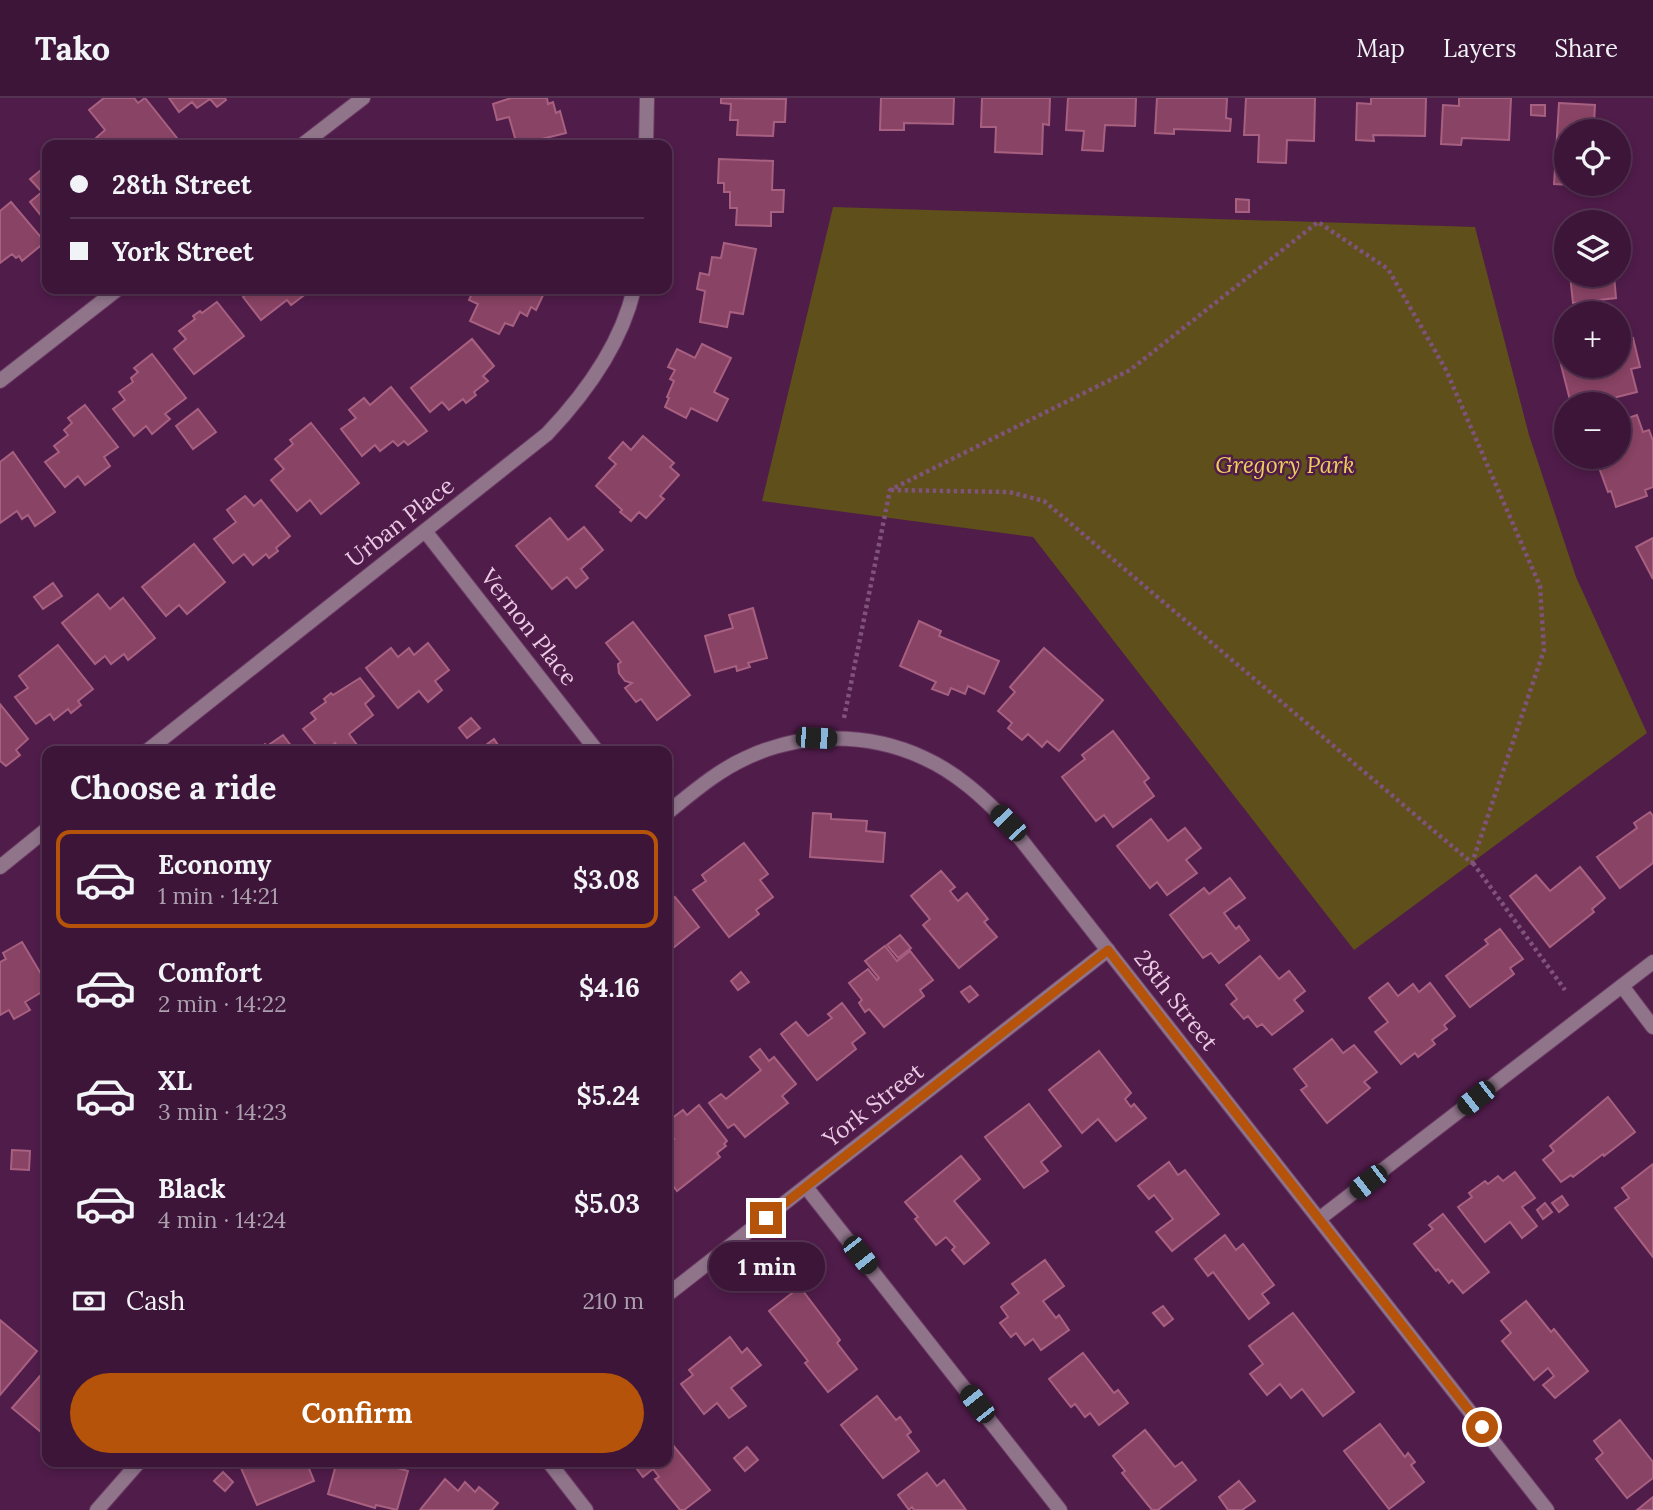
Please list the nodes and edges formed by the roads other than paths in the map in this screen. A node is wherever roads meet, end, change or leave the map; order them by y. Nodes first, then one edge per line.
1 (363, 98) edge
2 (647, 98) edge
3 (308, 140) edge
4 (646, 140) edge
5 (112, 294) edge
6 (633, 294) edge
7 (0, 381) edge
8 (425, 531) junction
9 (153, 746) edge
10 (593, 746) edge
11 (672, 809) edge
12 (42, 834) edge
13 (0, 867) edge
14 (1108, 950) junction
15 (1653, 962) edge
16 (1622, 986) junction
17 (1653, 1027) edge
18 (806, 1186) junction
19 (1319, 1219) junction
20 (672, 1291) edge
21 (135, 1467) edge
22 (553, 1467) edge
23 (97, 1510) edge
24 (586, 1510) edge
25 (1060, 1510) edge
26 (1547, 1510) edge

1 - 3 street
2 - 4 street
5 - 7 street
6 - 8 street, Urban Place
8 - 9 street, Urban Place
8 - 10 street, Vernon Place
11 - 14 street, 28th Street
12 - 13 street
14 - 18 street, York Street
14 - 19 street, 28th Street
15 - 16 street
16 - 17 street
16 - 19 street
18 - 20 street, York Street
18 - 25 street
19 - 26 street, 28th Street
21 - 23 street
22 - 24 street

